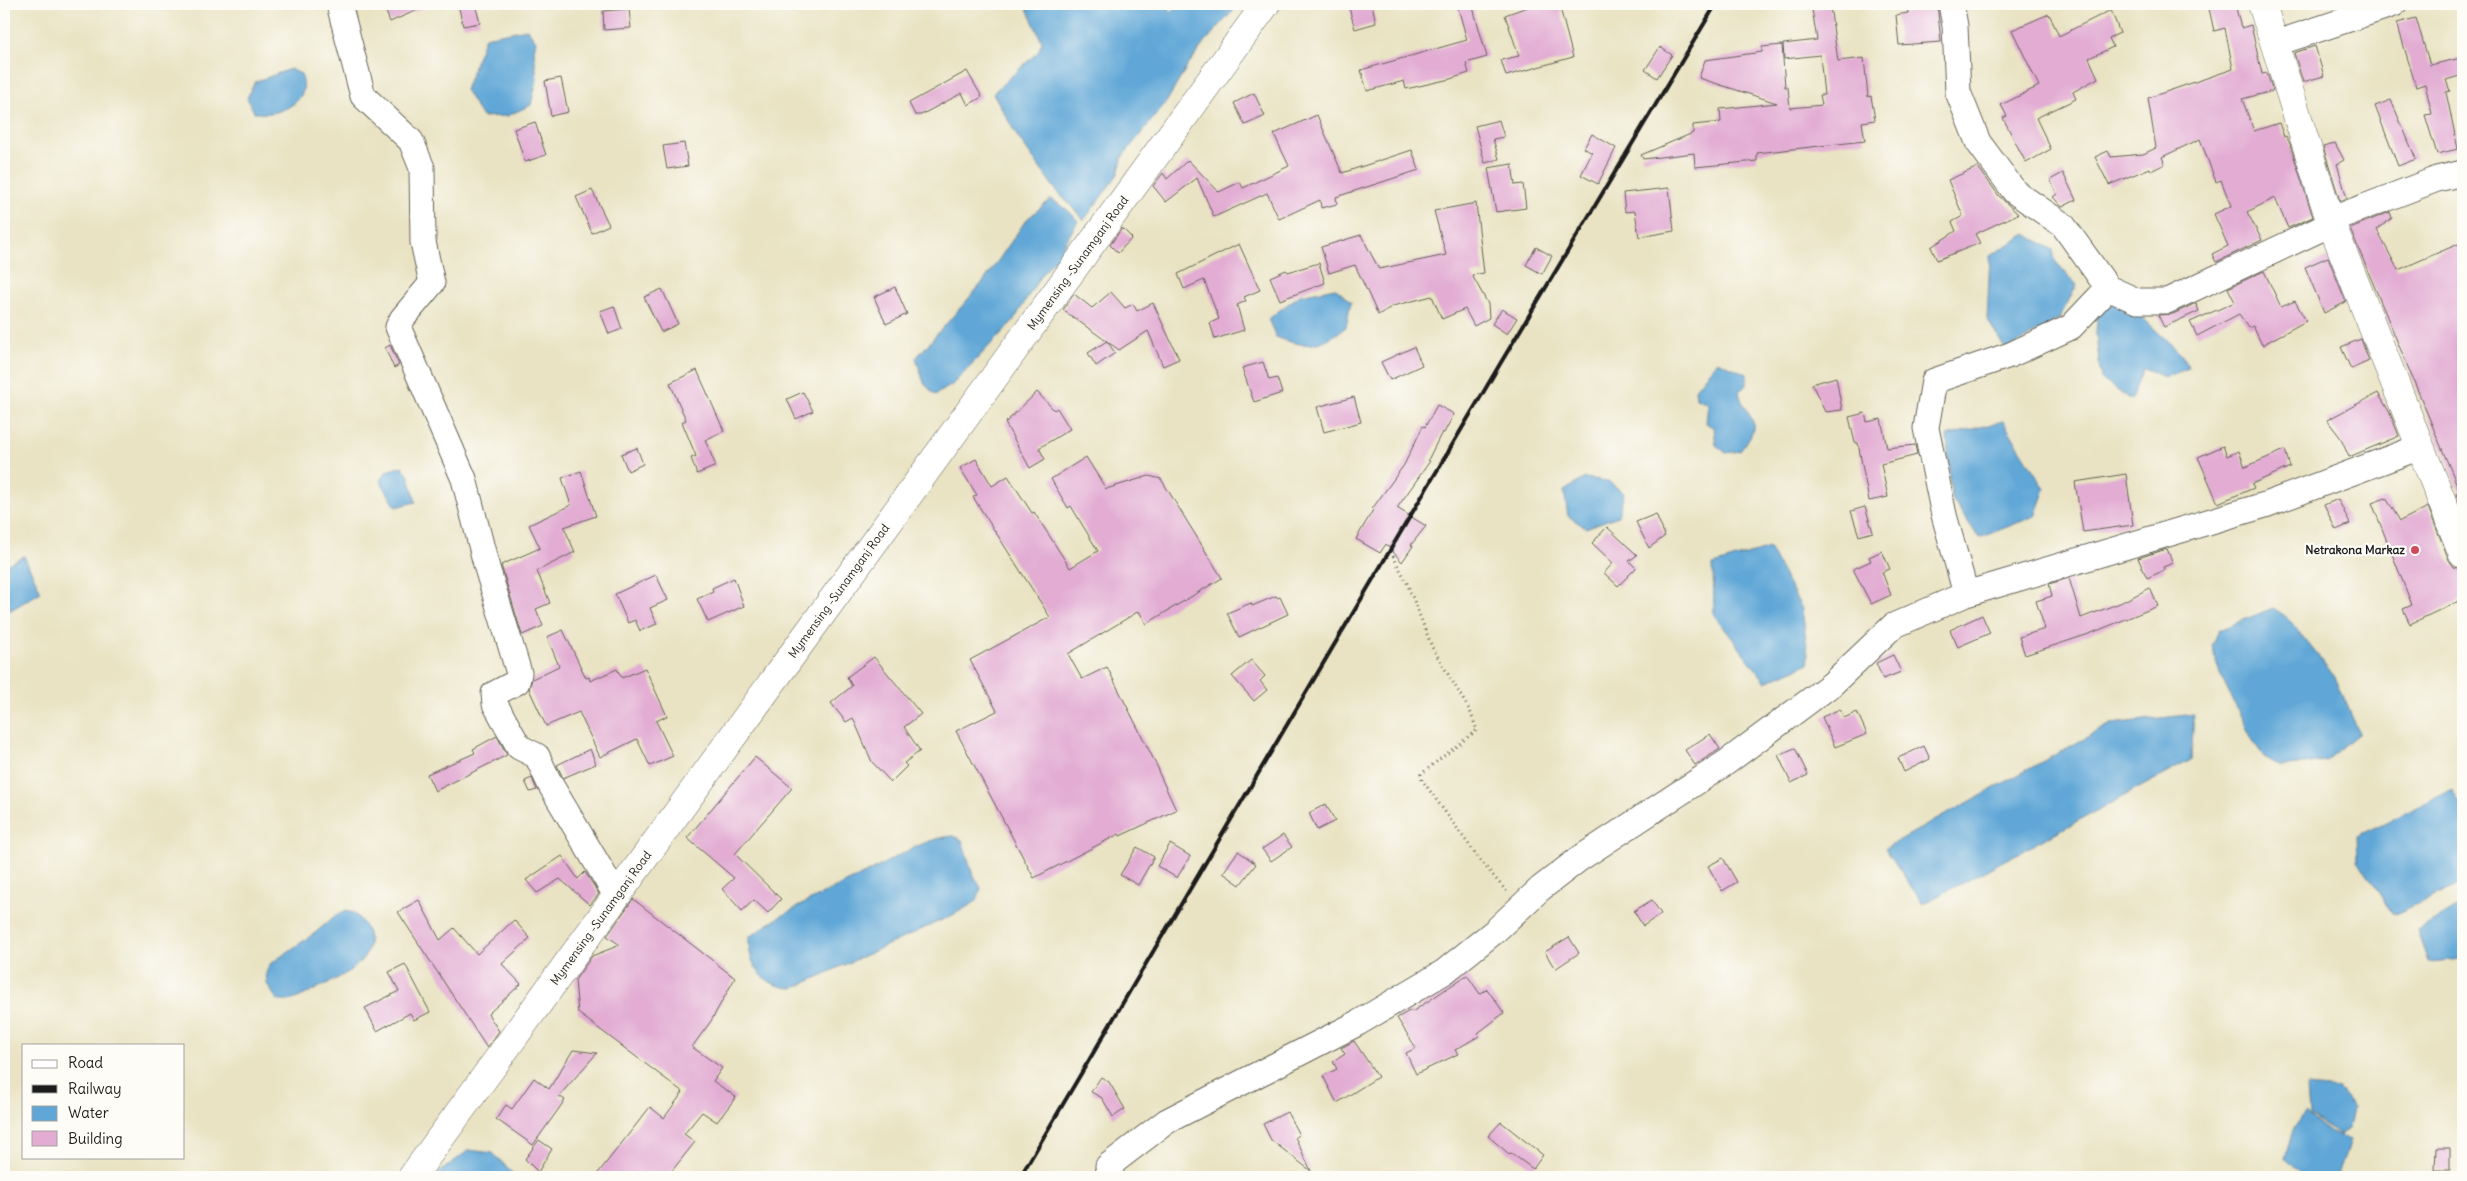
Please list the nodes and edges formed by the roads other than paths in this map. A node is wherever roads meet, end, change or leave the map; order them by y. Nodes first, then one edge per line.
1 (338, 4) edge
2 (1266, 4) edge
3 (1951, 4) edge
4 (2262, 4) edge
5 (2394, 4) edge
6 (2274, 44) junction
7 (2463, 173) edge
8 (2330, 222) junction
9 (2108, 288) junction
10 (2420, 447) junction
11 (2463, 554) edge
12 (1966, 594) junction
13 (617, 897) junction
14 (412, 1177) edge
15 (1112, 1177) edge

1 - 13 street
2 - 13 main road, Mymensing -Sunamganj Road
3 - 9 street
4 - 6 main road
5 - 6 street
6 - 8 main road
7 - 8 street
8 - 9 street
8 - 10 main road
9 - 12 street
10 - 11 main road
10 - 12 street
12 - 15 street
13 - 14 main road, Mymensing -Sunamganj Road

